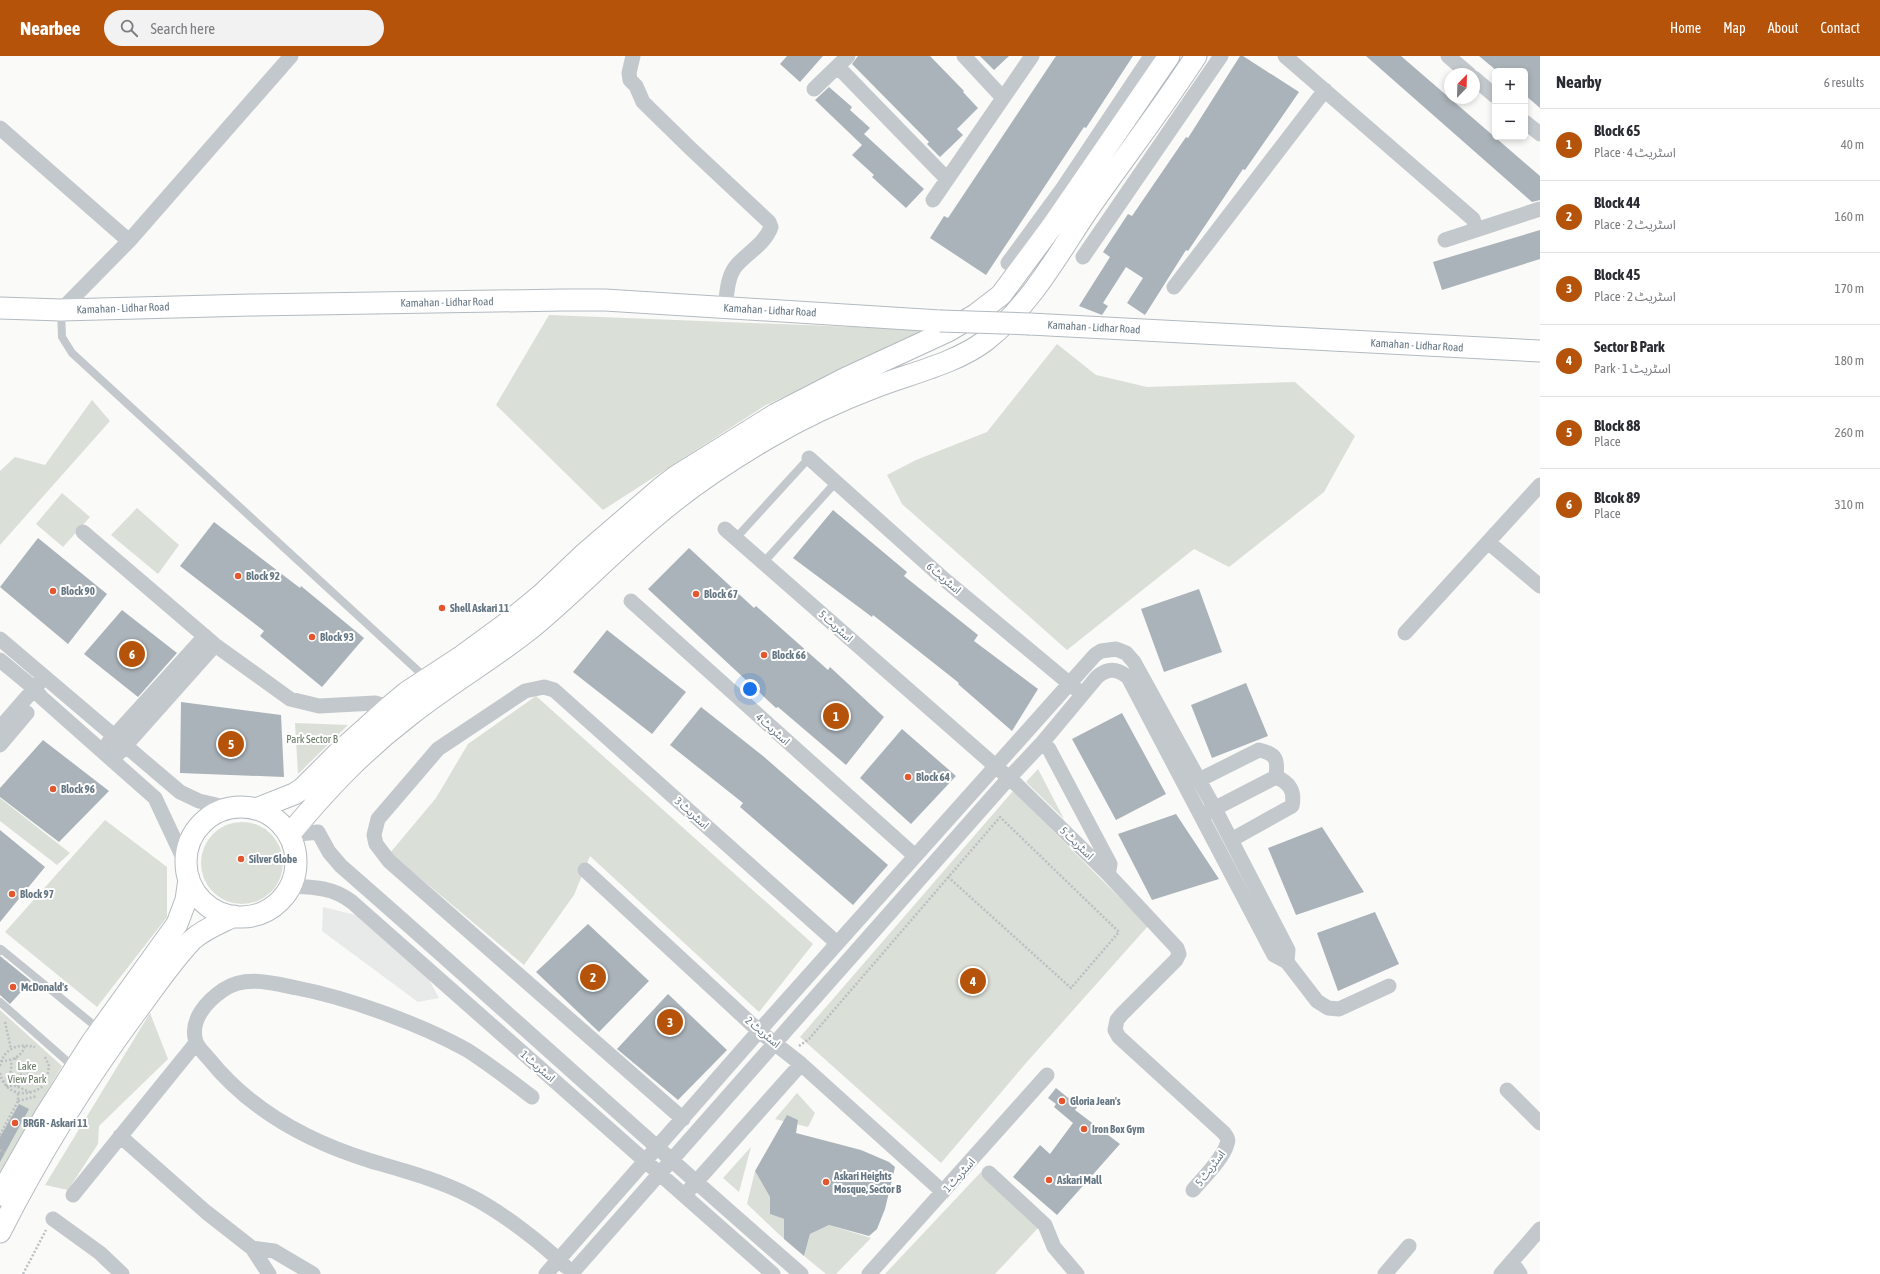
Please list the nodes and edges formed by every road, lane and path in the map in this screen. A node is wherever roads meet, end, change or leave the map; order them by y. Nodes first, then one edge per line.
1 (291, 56) edge
2 (633, 56) edge
3 (964, 56) edge
4 (1032, 56) edge
5 (1152, 56) edge
6 (1169, 56) edge
7 (1196, 56) edge
8 (1221, 56) edge
9 (1285, 56) edge
10 (1448, 56) edge
11 (843, 61) edge
12 (1462, 68) edge
13 (1480, 83) edge
14 (814, 88) dead end
15 (1325, 90) junction
16 (1492, 93) edge
17 (1003, 98) junction
18 (1528, 124) edge
19 (0, 128) edge
20 (1540, 134) edge
21 (947, 179) junction
22 (933, 200) dead end
23 (1540, 209) edge
24 (1476, 229) junction
25 (1445, 240) dead end
26 (129, 241) junction
27 (1083, 257) dead end
28 (1008, 263) dead end
29 (1174, 287) dead end
30 (0, 308) edge
31 (725, 308) junction
32 (61, 310) junction
33 (1540, 351) edge
34 (809, 458) joint
35 (836, 482) junction
36 (1540, 485) edge
37 (83, 532) dead end
38 (623, 533) junction
39 (730, 533) joint
40 (1488, 542) junction
41 (764, 562) junction
42 (1540, 586) edge
43 (631, 601) dead end
44 (1405, 633) dead end
45 (0, 639) edge
46 (210, 640) junction
47 (1116, 649) junction
48 (0, 660) edge
49 (1112, 669) junction
50 (427, 679) junction
51 (1070, 682) junction
52 (52, 683) junction
53 (38, 693) junction
54 (1082, 695) junction
55 (389, 707) junction
56 (0, 728) edge
57 (119, 742) junction
58 (1042, 742) junction
59 (0, 745) edge
60 (107, 754) junction
61 (996, 767) junction
62 (1276, 777) junction
63 (1009, 778) junction
64 (1199, 780) junction
65 (229, 808) junction
66 (256, 809) junction
67 (1208, 812) junction
68 (289, 836) junction
69 (1231, 840) junction
70 (914, 856) junction
71 (585, 870) dead end
72 (187, 872) junction
73 (1107, 873) junction
74 (947, 876) junction
75 (290, 886) junction
76 (234, 916) junction
77 (837, 943) junction
78 (0, 951) edge
79 (1287, 962) junction
80 (1389, 986) dead end
81 (0, 1002) edge
82 (3, 1019) dead end
83 (100, 1031) junction
84 (759, 1031) junction
85 (196, 1043) junction
86 (775, 1044) junction
87 (25, 1045) junction
88 (798, 1046) dead end
89 (11, 1049) junction
90 (39, 1050) dead end
91 (15, 1058) junction
92 (51, 1058) dead end
93 (10, 1060) junction
94 (1, 1061) junction
95 (801, 1064) junction
96 (0, 1066) edge
97 (22, 1066) junction
98 (76, 1069) junction
99 (30, 1070) junction
100 (38, 1070) dead end
101 (0, 1073) edge
102 (9, 1074) junction
103 (52, 1075) dead end
104 (1047, 1075) dead end
105 (24, 1076) junction
106 (3, 1082) junction
107 (6, 1086) junction
108 (17, 1087) junction
109 (1507, 1090) dead end
110 (18, 1093) junction
111 (32, 1093) junction
112 (532, 1097) dead end
113 (18, 1101) junction
114 (683, 1119) junction
115 (1540, 1123) edge
116 (0, 1135) edge
117 (120, 1136) junction
118 (657, 1149) junction
119 (646, 1161) junction
120 (671, 1162) junction
121 (989, 1173) dead end
122 (660, 1174) junction
123 (695, 1183) junction
124 (1193, 1190) dead end
125 (943, 1192) junction
126 (0, 1195) edge
127 (73, 1195) dead end
128 (684, 1196) junction
129 (53, 1218) joint
130 (1540, 1229) edge
131 (0, 1232) edge
132 (1409, 1246) dead end
133 (252, 1248) junction
134 (559, 1260) junction
135 (1516, 1268) edge
136 (23, 1274) edge
137 (122, 1274) edge
138 (269, 1274) edge
139 (313, 1274) edge
140 (546, 1274) edge
141 (572, 1274) edge
142 (773, 1274) edge
143 (801, 1274) edge
144 (870, 1274) edge
145 (1077, 1274) edge
146 (1385, 1274) edge
147 (1501, 1274) edge

1 - 26 street
2 - 31 street
3 - 17 street
4 - 17 street
5 - 28 street
6 - 38 street
7 - 38 street
8 - 27 street
9 - 15 street
10 - 12 street
11 - 14 street
11 - 21 street
13 - 16 street
15 - 24 street
15 - 29 street
17 - 21 street
18 - 20 street
19 - 26 street
21 - 22 street
23 - 24 street
24 - 25 street
26 - 32 street
30 - 32 street, Kamahan - Lidhar Road
31 - 32 street, Kamahan - Lidhar Road
31 - 33 street, Kamahan - Lidhar Road, bridge
32 - 50 lane
34 - 35 street, اسٹریٹ 6
34 - 39 lane
35 - 41 lane
35 - 51 street, اسٹریٹ 6
36 - 40 street
37 - 46 street
38 - 50 street
38 - 68 street
39 - 41 street, اسٹریٹ 5
40 - 42 street
40 - 44 street
41 - 61 street, اسٹریٹ 5
43 - 70 street, اسٹریٹ 4
45 - 52 street
46 - 55 street
46 - 57 street
47 - 49 street
47 - 51 street
47 - 64 street
48 - 53 street
49 - 54 street
49 - 67 street
50 - 55 street
51 - 54 street, اسٹریٹ 6
51 - 61 street
52 - 53 street
52 - 57 street
53 - 56 street
53 - 59 street
53 - 60 street
54 - 58 street
55 - 66 street
57 - 60 street
57 - 65 street
58 - 63 street
58 - 73 street
60 - 72 street
61 - 63 street, اسٹریٹ 5
61 - 70 street
62 - 64 street
62 - 67 street
62 - 69 street
63 - 73 street, اسٹریٹ 5
63 - 86 street
64 - 67 street
65 - 66 street
65 - 72 street
66 - 68 street
67 - 69 street
67 - 79 street
68 - 75 street
68 - 118 street, اسٹریٹ 1
69 - 79 street
70 - 77 street
71 - 84 street, اسٹریٹ 2
72 - 76 street
72 - 83 street
73 - 124 street, اسٹریٹ 5
74 - 74 path
74 - 88 path
75 - 76 street
75 - 119 street, اسٹریٹ 1
76 - 131 street
77 - 84 street
77 - 114 street, اسٹریٹ 3
78 - 83 lane
79 - 80 street
81 - 98 lane
82 - 89 path
83 - 98 street
84 - 86 street, اسٹریٹ 2
84 - 114 street
85 - 112 street
85 - 117 street
85 - 134 street
86 - 95 street, اسٹریٹ 2
86 - 120 street
87 - 89 path
87 - 90 path
87 - 91 path
89 - 94 path
91 - 93 path
91 - 97 path
92 - 111 path
93 - 94 path
93 - 102 path
94 - 96 path
95 - 123 street
95 - 125 street, اسٹریٹ 2
97 - 99 path
97 - 105 path
98 - 126 street
99 - 100 path
99 - 105 path
101 - 106 path
102 - 106 path
102 - 108 path
103 - 113 path
104 - 125 street, اسٹریٹ 1
105 - 108 path
106 - 107 path
107 - 108 path
107 - 110 path
108 - 111 path
109 - 115 street
110 - 111 path
110 - 113 path
113 - 116 path
114 - 118 street
117 - 127 street
117 - 133 street
118 - 119 street
118 - 120 street, اسٹریٹ 1
119 - 122 street, اسٹریٹ 1
119 - 134 street
120 - 122 street
120 - 123 street, اسٹریٹ 1
121 - 145 street
122 - 128 street, اسٹریٹ 1
122 - 141 street
123 - 128 street
123 - 143 street, اسٹریٹ 1
125 - 144 street, اسٹریٹ 1
128 - 142 street, اسٹریٹ 1
129 - 136 path
129 - 137 street
130 - 135 street
132 - 146 street
133 - 138 street
133 - 139 street
134 - 140 street
134 - 141 street
135 - 147 street

